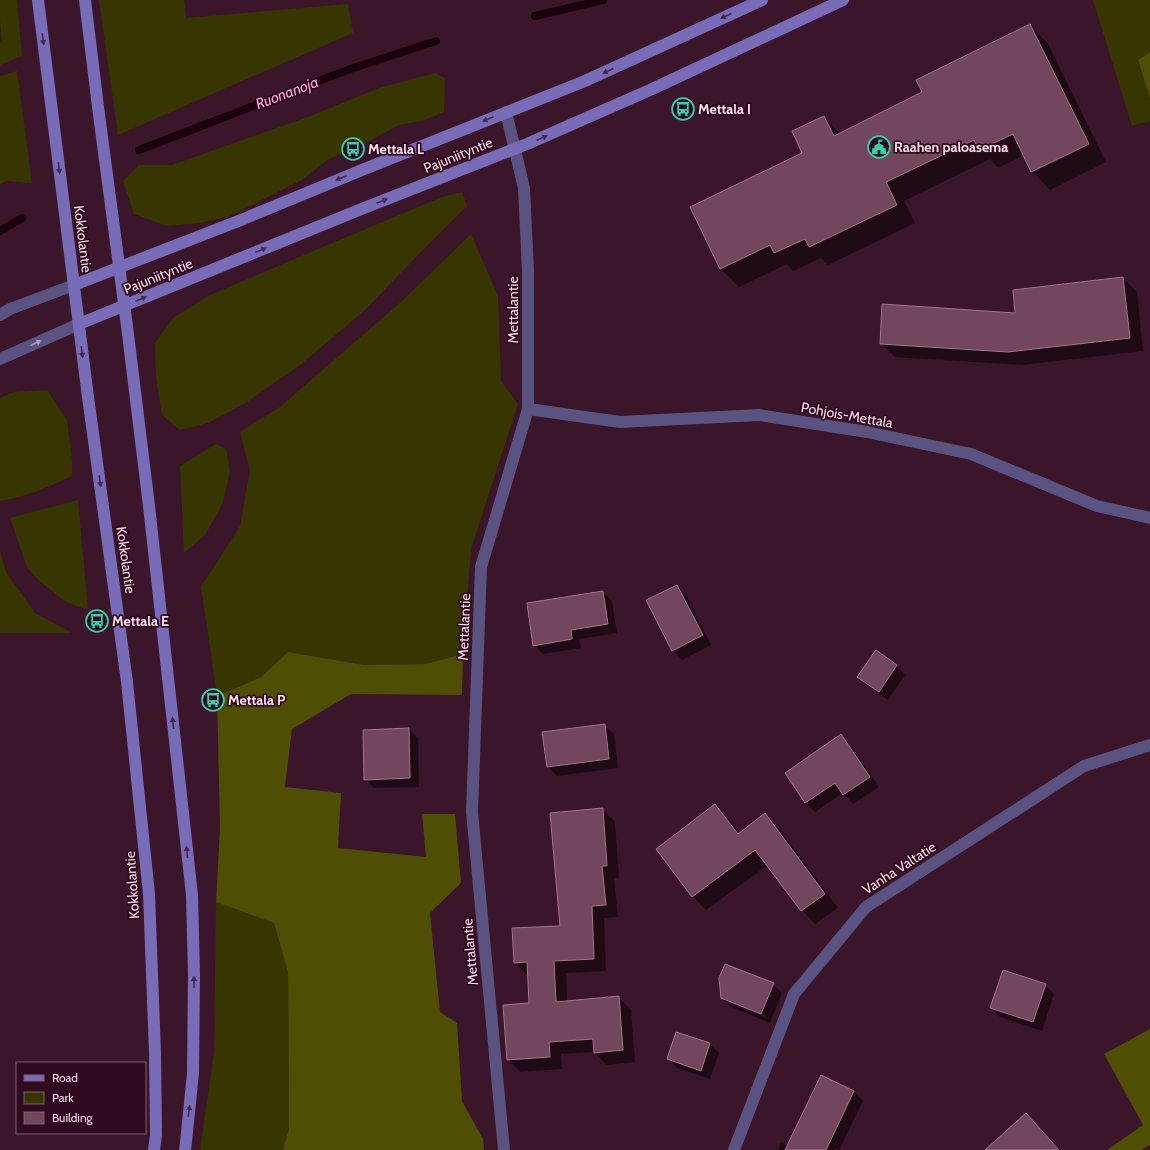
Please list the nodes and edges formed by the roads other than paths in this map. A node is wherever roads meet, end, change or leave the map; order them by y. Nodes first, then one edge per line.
1 (38, 0) edge
2 (85, 0) edge
3 (762, 0) edge
4 (843, 0) edge
5 (506, 112) junction
6 (515, 149) junction
7 (119, 266) junction
8 (74, 285) junction
9 (124, 306) junction
10 (0, 315) edge
11 (79, 324) junction
12 (0, 359) edge
13 (528, 409) junction
14 (1150, 518) edge
15 (1150, 745) edge
16 (154, 1150) edge
17 (185, 1150) edge
18 (504, 1150) edge
19 (734, 1150) edge

1 -> 8 main road, Kokkolantie
2 - 7 main road, Kokkolantie
3 -> 5 main road, Pajuniityntie
6 -> 4 main road, Pajuniityntie
5 - 6 street, Mettalantie
5 -> 7 main road, Pajuniityntie
9 -> 6 main road, Pajuniityntie
6 - 13 street, Mettalantie
7 - 8 main road, Pajuniityntie
7 - 9 main road, Kokkolantie
8 - 10 street
8 - 11 main road, Kokkolantie
9 - 11 main road, Pajuniityntie
17 -> 9 main road, Kokkolantie
12 -> 11 street
11 -> 16 main road, Kokkolantie
13 - 14 street, Pohjois-Mettala
13 - 18 street, Mettalantie
15 - 19 street, Vanha Valtatie

